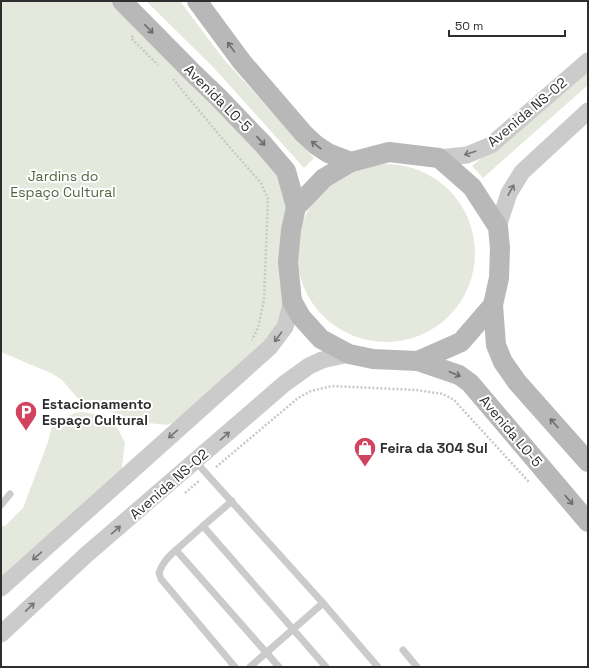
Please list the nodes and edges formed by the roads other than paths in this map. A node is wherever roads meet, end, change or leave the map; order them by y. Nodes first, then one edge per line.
1 (122, 1) edge
2 (198, 1) edge
3 (588, 61) edge
4 (588, 111) edge
5 (439, 158) junction
6 (351, 162) junction
7 (296, 207) junction
8 (498, 227) junction
9 (292, 301) junction
10 (494, 305) junction
11 (349, 354) junction
12 (418, 361) junction
13 (195, 461) junction
14 (588, 462) edge
15 (10, 494) dead end
16 (232, 501) junction
17 (1, 505) edge
18 (588, 522) edge
19 (203, 526) junction
20 (176, 550) junction
21 (1, 588) edge
22 (323, 603) junction
23 (292, 629) junction
24 (1, 634) edge
25 (403, 650) dead end
26 (267, 653) junction
27 (235, 667) edge
28 (250, 667) edge
29 (279, 667) edge
30 (326, 667) edge
31 (378, 667) edge
32 (417, 667) edge

1 -> 7 main road, Avenida LO-5
6 -> 2 main road
3 -> 5 street, Avenida NS-02
8 -> 4 street
5 - 6 main road
5 - 8 main road
6 - 7 main road
7 - 9 main road
8 - 10 main road
9 - 11 main road
9 -> 21 street
10 - 12 main road
14 -> 10 main road
11 - 12 main road
13 -> 11 street, Avenida NS-02
12 -> 18 main road, Avenida LO-5
13 - 16 lane
24 -> 13 street, Avenida NS-02
15 - 17 lane
16 - 19 lane
16 - 22 lane
19 - 20 lane
19 - 23 lane
20 - 26 lane
20 - 27 lane
22 - 23 lane
22 - 31 lane
23 - 26 lane
23 - 30 lane
25 - 32 lane
26 - 28 lane
26 - 29 lane

